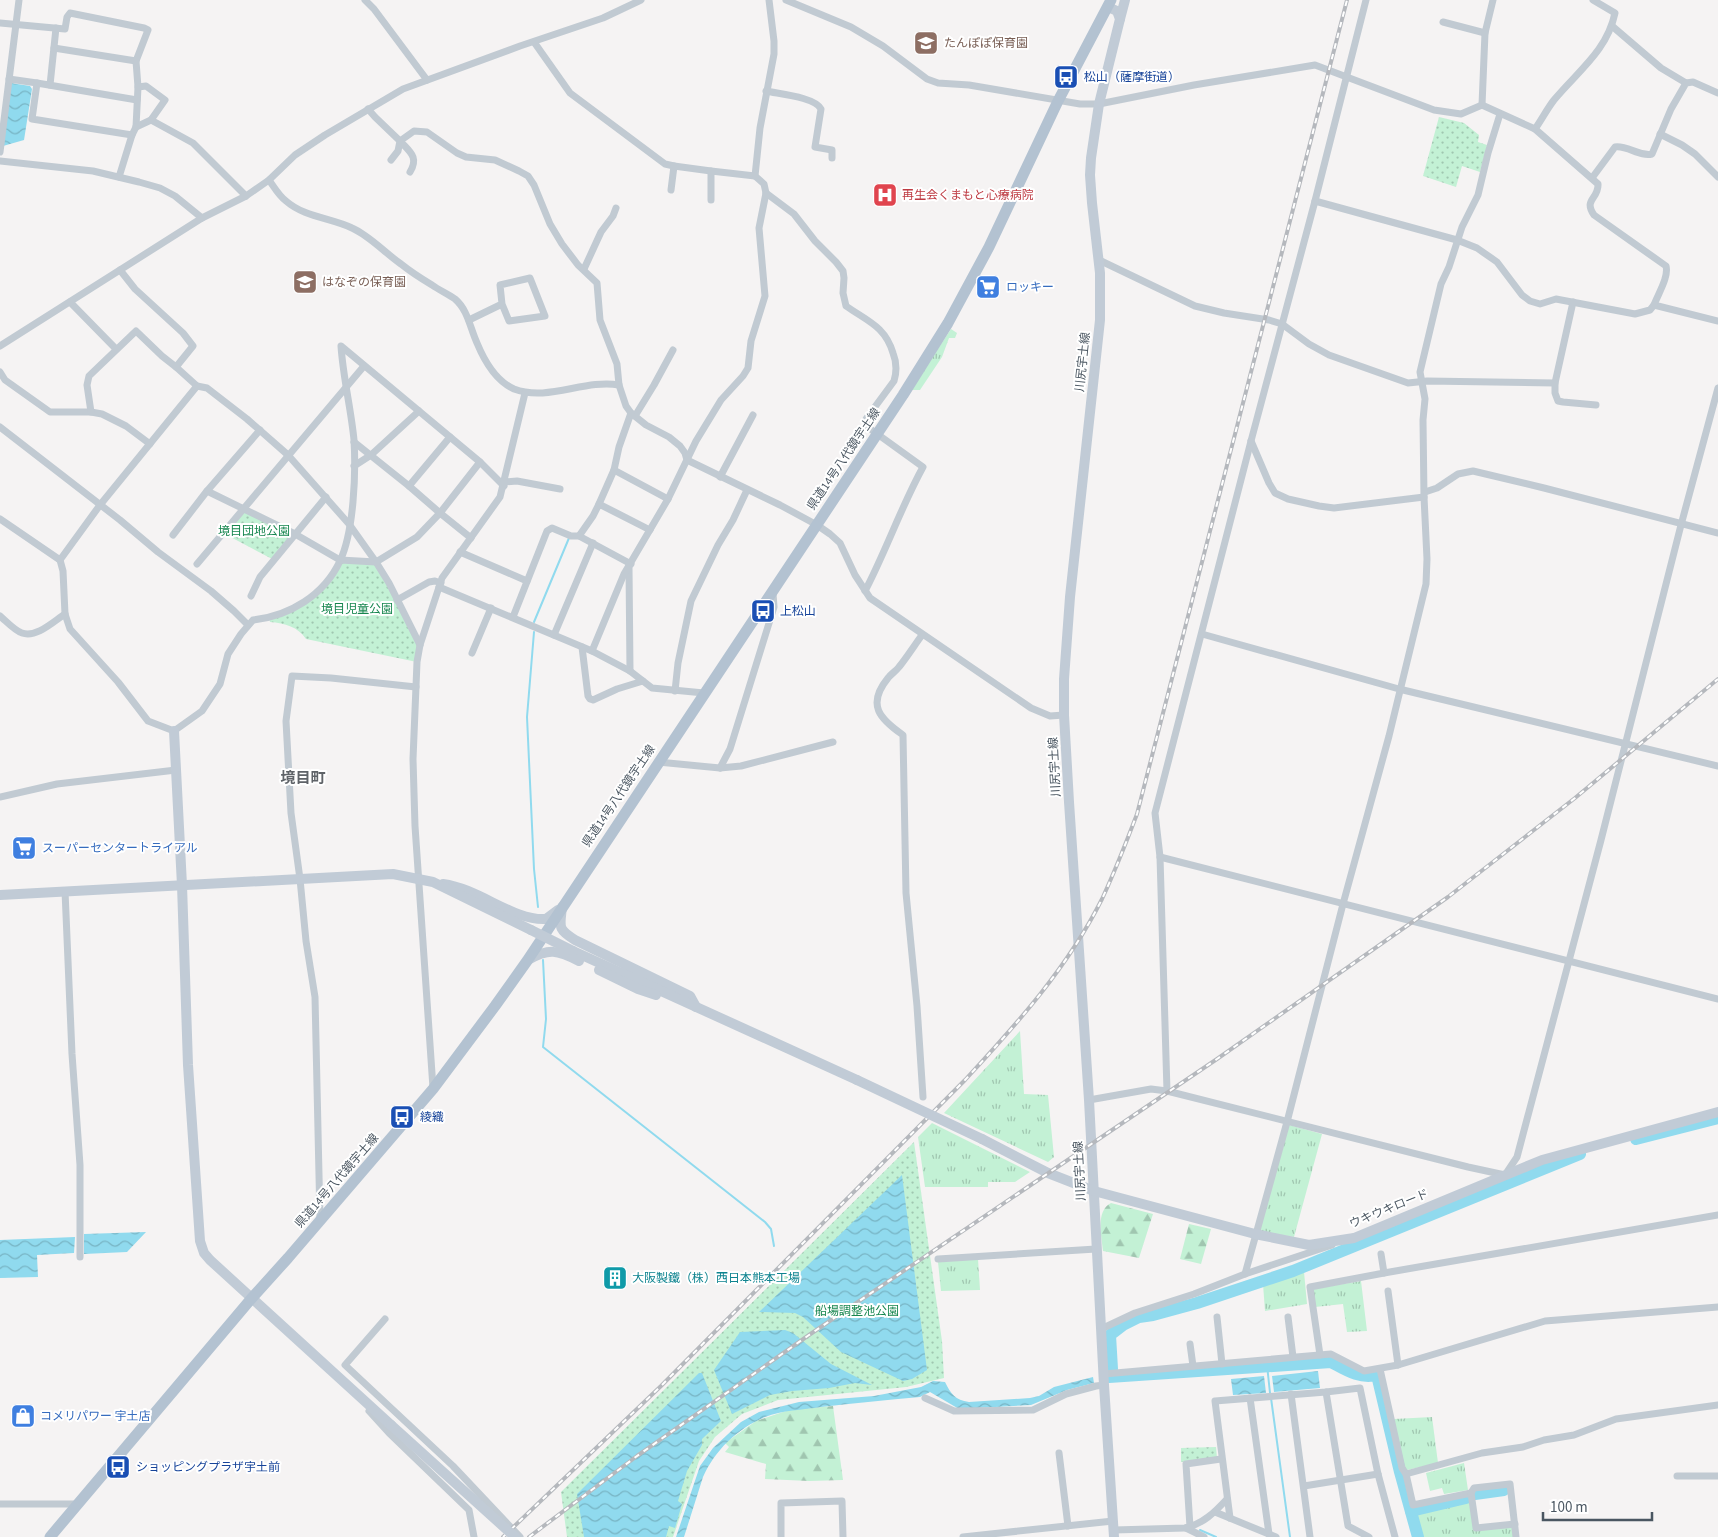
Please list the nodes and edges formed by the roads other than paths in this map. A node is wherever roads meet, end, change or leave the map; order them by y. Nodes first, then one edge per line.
1 (19, 0) edge
2 (365, 0) edge
3 (641, 0) edge
4 (769, 0) edge
5 (786, 0) edge
6 (1125, 0) edge
7 (1366, 0) edge
8 (1493, 0) edge
9 (1593, 0) edge
10 (1110, 3) edge
11 (1120, 19) junction
12 (1443, 22) dead end
13 (0, 23) edge
14 (16, 25) junction
15 (1612, 26) junction
16 (56, 28) junction
17 (1485, 33) junction
18 (534, 42) junction
19 (54, 48) junction
20 (136, 61) junction
21 (1346, 76) junction
22 (9, 79) junction
23 (427, 80) junction
24 (37, 83) junction
25 (1686, 84) junction
26 (50, 85) junction
27 (138, 88) junction
28 (766, 92) junction
29 (1718, 93) edge
30 (137, 100) junction
31 (1058, 101) junction
32 (1099, 104) junction
33 (1482, 105) junction
34 (368, 109) junction
35 (1500, 114) junction
36 (151, 120) junction
37 (136, 127) junction
38 (1535, 129) junction
39 (132, 134) junction
40 (1660, 134) junction
41 (400, 141) junction
42 (0, 152) edge
43 (832, 158) dead end
44 (391, 160) dead end
45 (0, 161) edge
46 (674, 166) junction
47 (711, 171) junction
48 (410, 172) dead end
49 (755, 176) junction
50 (119, 177) junction
51 (1718, 177) edge
52 (1592, 178) junction
53 (269, 180) junction
54 (671, 190) dead end
55 (766, 193) junction
56 (246, 196) junction
57 (712, 200) dead end
58 (1316, 201) junction
59 (616, 208) dead end
60 (202, 218) junction
61 (1457, 240) junction
62 (1099, 260) junction
63 (584, 269) junction
64 (120, 270) junction
65 (70, 302) junction
66 (1573, 302) junction
67 (502, 304) junction
68 (1654, 304) junction
69 (469, 320) junction
70 (1718, 322) edge
71 (1282, 324) junction
72 (0, 346) edge
73 (116, 349) junction
74 (673, 350) dead end
75 (364, 366) junction
76 (176, 367) junction
77 (0, 372) edge
78 (1422, 382) junction
79 (1555, 383) junction
80 (619, 385) junction
81 (198, 386) junction
82 (347, 386) junction
83 (1718, 388) edge
84 (525, 393) junction
85 (1596, 404) dead end
86 (419, 411) junction
87 (90, 412) junction
88 (633, 415) junction
89 (753, 415) dead end
90 (0, 427) edge
91 (260, 430) junction
92 (878, 433) junction
93 (450, 437) junction
94 (1251, 441) junction
95 (354, 442) junction
96 (150, 444) junction
97 (288, 455) junction
98 (371, 455) junction
99 (687, 460) junction
100 (480, 462) junction
101 (354, 466) junction
102 (614, 470) junction
103 (720, 477) junction
104 (504, 484) junction
105 (409, 486) junction
106 (560, 489) dead end
107 (747, 490) junction
108 (207, 491) junction
109 (1424, 495) junction
110 (326, 497) junction
111 (668, 499) junction
112 (599, 504) junction
113 (100, 505) junction
114 (244, 508) junction
115 (440, 513) junction
116 (0, 519) edge
117 (350, 524) junction
118 (817, 524) junction
119 (1681, 525) junction
120 (650, 530) junction
121 (1718, 533) edge
122 (295, 534) junction
123 (173, 535) dead end
124 (578, 536) junction
125 (470, 538) junction
126 (592, 543) junction
127 (460, 552) junction
128 (60, 560) junction
129 (340, 560) junction
130 (376, 562) junction
131 (197, 564) dead end
132 (630, 565) junction
133 (527, 581) junction
134 (440, 585) junction
135 (773, 590) junction
136 (865, 591) junction
137 (251, 596) dead end
138 (397, 600) junction
139 (491, 608) junction
140 (65, 614) junction
141 (0, 616) edge
142 (513, 617) junction
143 (248, 625) junction
144 (1202, 634) junction
145 (554, 635) junction
146 (922, 635) junction
147 (420, 645) junction
148 (582, 647) junction
149 (592, 651) junction
150 (472, 653) dead end
151 (630, 671) junction
152 (643, 681) junction
153 (416, 687) junction
154 (1399, 689) junction
155 (675, 691) junction
156 (704, 694) junction
157 (1064, 715) junction
158 (174, 731) junction
159 (833, 742) dead end
160 (1626, 743) junction
161 (658, 762) junction
162 (1718, 766) edge
163 (720, 768) junction
164 (176, 770) junction
165 (0, 797) edge
166 (1160, 857) junction
167 (419, 878) junction
168 (300, 879) junction
169 (433, 882) junction
170 (182, 885) junction
171 (64, 891) junction
172 (0, 895) edge
173 (1343, 904) junction
174 (562, 906) junction
175 (527, 961) junction
176 (1569, 962) junction
177 (677, 999) junction
178 (1718, 999) edge
179 (696, 1008) junction
180 (433, 1089) junction
181 (1167, 1091) junction
182 (923, 1097) dead end
183 (1089, 1100) junction
184 (1718, 1112) edge
185 (1287, 1122) junction
186 (1504, 1175) junction
187 (1094, 1191) junction
188 (1718, 1215) edge
189 (320, 1220) junction
190 (1255, 1234) junction
191 (1354, 1238) junction
192 (1096, 1249) junction
193 (1381, 1254) dead end
194 (80, 1257) dead end
195 (938, 1259) dead end
196 (1384, 1273) junction
197 (1245, 1274) junction
198 (1388, 1291) dead end
199 (251, 1299) junction
200 (1718, 1307) edge
201 (1217, 1317) dead end
202 (1288, 1317) dead end
203 (385, 1319) dead end
204 (1101, 1329) junction
205 (1190, 1344) dead end
206 (1320, 1355) junction
207 (1293, 1358) junction
208 (1222, 1364) junction
209 (1398, 1365) junction
210 (1193, 1366) junction
211 (1380, 1369) junction
212 (1104, 1374) junction
213 (344, 1382) junction
214 (1104, 1385) junction
215 (1326, 1392) junction
216 (1291, 1394) junction
217 (925, 1398) dead end
218 (1250, 1398) junction
219 (1718, 1405) edge
220 (1059, 1453) dead end
221 (1221, 1459) junction
222 (1378, 1474) junction
223 (1406, 1474) junction
224 (1677, 1476) dead end
225 (1718, 1476) edge
226 (1340, 1480) junction
227 (1304, 1486) junction
228 (1471, 1493) junction
229 (1227, 1499) junction
230 (0, 1504) edge
231 (79, 1504) junction
232 (1215, 1512) junction
233 (1230, 1518) junction
234 (1515, 1524) junction
235 (1068, 1526) junction
236 (1188, 1527) junction
237 (1114, 1530) edge
238 (1272, 1535) edge
239 (50, 1537) edge
240 (474, 1537) edge
241 (515, 1537) edge
242 (520, 1537) edge
243 (781, 1537) edge
244 (843, 1537) edge
245 (963, 1537) edge
246 (1204, 1537) edge
247 (1310, 1537) edge
248 (1369, 1537) edge
249 (1395, 1537) edge
250 (1516, 1537) edge

1 - 14 street
2 - 23 street
3 - 18 street
4 - 28 street
5 - 31 street
6 - 11 street, 川尻宇土線
7 - 21 street
8 - 17 street
9 - 15 street
10 - 11 street
10 - 31 main road, 県道14号八代鏡宇土線
11 - 32 street, 川尻宇土線
12 - 17 street
13 - 14 street
14 - 16 street
14 - 22 street
15 - 25 street
15 - 38 street
16 - 19 street
16 - 20 street
17 - 33 street
18 - 23 street
18 - 46 street
19 - 20 street
19 - 26 street
20 - 27 street
21 - 32 street
21 - 33 street
21 - 58 street
22 - 24 street
22 - 42 street
23 - 34 street
24 - 26 street
24 - 39 street
25 - 29 street
25 - 40 street
26 - 30 street
27 - 30 street
27 - 36 street
28 - 43 street
28 - 49 street
30 - 37 street
31 - 32 street
31 - 92 main road, 県道14号八代鏡宇土線
32 - 62 street, 川尻宇土線
33 - 35 street
34 - 41 street
34 - 53 street
35 - 38 street
35 - 61 street
36 - 37 street
36 - 56 street
37 - 39 street
38 - 52 street
39 - 50 street
40 - 51 street
40 - 52 street
41 - 44 street
41 - 48 street
41 - 63 street
45 - 50 street
46 - 47 street
46 - 54 street
47 - 49 street
47 - 57 street
49 - 55 street
50 - 60 street
52 - 68 street
53 - 56 street
53 - 69 street
55 - 92 street
55 - 99 street
56 - 60 street
58 - 61 street
58 - 71 street
59 - 63 street
60 - 64 street
61 - 66 street
61 - 78 street
62 - 71 street
62 - 157 street, 川尻宇土線
63 - 80 street
64 - 65 street
64 - 76 street
65 - 72 street
65 - 73 street
66 - 68 street
66 - 79 street
67 - 67 street
67 - 69 street
68 - 70 street
69 - 84 street
71 - 78 street
71 - 94 street
73 - 76 street
73 - 87 street
74 - 88 street
75 - 82 street
75 - 82 street
75 - 86 street
76 - 81 street
77 - 87 street
78 - 79 street
78 - 109 street
79 - 85 street
80 - 84 street
80 - 88 street
81 - 91 street
81 - 96 street
82 - 95 street
82 - 97 street
83 - 119 street
84 - 104 street
86 - 93 street
86 - 98 street
87 - 96 street
88 - 99 street
88 - 102 street
89 - 103 street
90 - 113 street
91 - 97 street
91 - 108 street
92 - 118 main road, 県道14号八代鏡宇土線
92 - 136 street
93 - 100 street
93 - 105 street
94 - 109 street
94 - 144 street
95 - 98 street
95 - 101 street
96 - 113 street
97 - 110 street
97 - 114 street
98 - 101 street
98 - 105 street
99 - 103 street
99 - 111 street
100 - 104 street
100 - 115 street
101 - 117 street
102 - 111 street
102 - 112 street
103 - 107 street
104 - 106 street
104 - 125 street
105 - 115 street
107 - 118 street
107 - 155 street
108 - 114 street
108 - 123 street
109 - 119 street
109 - 154 street
110 - 117 street
110 - 122 street
111 - 120 street
112 - 120 street
112 - 124 street
113 - 128 street
113 - 143 street
114 - 122 street
114 - 131 street
115 - 125 street
115 - 130 street
116 - 128 street
117 - 129 street
117 - 130 street
118 - 135 main road, 県道14号八代鏡宇土線
118 - 136 street
119 - 121 street
119 - 160 street
120 - 132 street
122 - 129 street
122 - 137 street
124 - 126 street
124 - 133 street
125 - 127 street
126 - 132 street
126 - 145 street
127 - 133 street
127 - 134 street
128 - 140 street
129 - 130 street
129 - 143 street
130 - 138 street
132 - 149 street
132 - 151 street
133 - 142 street
134 - 138 street
134 - 139 street
134 - 147 street
135 - 156 main road, 県道14号八代鏡宇土線
135 - 163 street
136 - 146 street
138 - 147 street
139 - 142 street
139 - 150 street
140 - 141 street
140 - 158 street
142 - 145 street
143 - 158 street
144 - 154 street
144 - 166 street
145 - 148 street
146 - 157 street
146 - 182 street
147 - 153 street
148 - 149 street
148 - 152 street
149 - 151 street
151 - 152 street
152 - 155 street
153 - 167 street
153 - 168 street
154 - 160 street
154 - 173 street
155 - 156 street
156 - 161 main road, 県道14号八代鏡宇土線
157 - 183 street, 川尻宇土線
158 - 164 street
159 - 163 street
160 - 162 street
160 - 176 street
161 - 163 street
161 - 174 main road, 県道14号八代鏡宇土線
164 - 165 street
164 - 170 street
166 - 173 street
166 - 181 street
167 - 168 street
167 - 169 street
167 - 180 street
168 - 170 street
168 - 189 street
169 - 174 street
169 - 177 street, bridge
170 - 171 street
170 - 199 street
171 - 172 street
171 - 194 street
173 - 176 street
173 - 185 street
174 - 175 main road, 県道14号八代鏡宇土線
174 - 179 street
175 - 177 street
175 - 180 main road, 県道14号八代鏡宇土線
176 - 178 street
176 - 186 street
177 - 179 street, ウキウキロード
179 - 187 street, ウキウキロード, bridge
180 - 189 main road, 県道14号八代鏡宇土線
181 - 183 street
181 - 185 street
183 - 187 street, 川尻宇土線
184 - 186 street, ウキウキロード
185 - 186 street
185 - 190 street
186 - 191 street, ウキウキロード
187 - 190 street, ウキウキロード
187 - 192 street, 川尻宇土線
188 - 196 street
189 - 199 main road, 県道14号八代鏡宇土線
190 - 191 street, ウキウキロード
190 - 197 street
191 - 197 street
192 - 195 street
192 - 204 street, 川尻宇土線
193 - 196 street
196 - 206 street
197 - 204 street
198 - 209 street
199 - 213 street
199 - 231 main road, 県道14号八代鏡宇土線
200 - 209 street
201 - 208 street
202 - 207 street
203 - 242 street
204 - 212 street, 川尻宇土線
205 - 210 street
206 - 207 street
206 - 211 street
207 - 208 street
208 - 210 street
209 - 211 street
210 - 212 street
211 - 223 street
212 - 214 street, 川尻宇土線
213 - 240 street
213 - 241 street, bridge
214 - 217 street
214 - 237 street, 川尻宇土線
215 - 216 street
215 - 222 street
215 - 226 street
216 - 218 street
216 - 227 street
218 - 221 street
218 - 238 street
219 - 223 street
220 - 235 street
221 - 229 street
221 - 236 street
222 - 226 street
222 - 249 street
223 - 228 street
224 - 225 street
226 - 227 street
226 - 248 street
227 - 247 street
228 - 234 street
228 - 234 street
229 - 232 street
229 - 233 street
230 - 231 street
231 - 239 main road, 県道14号八代鏡宇土線
232 - 233 street
232 - 236 street
233 - 238 street
234 - 250 street
235 - 237 street
235 - 245 street
236 - 237 street
236 - 246 street
243 - 244 street

